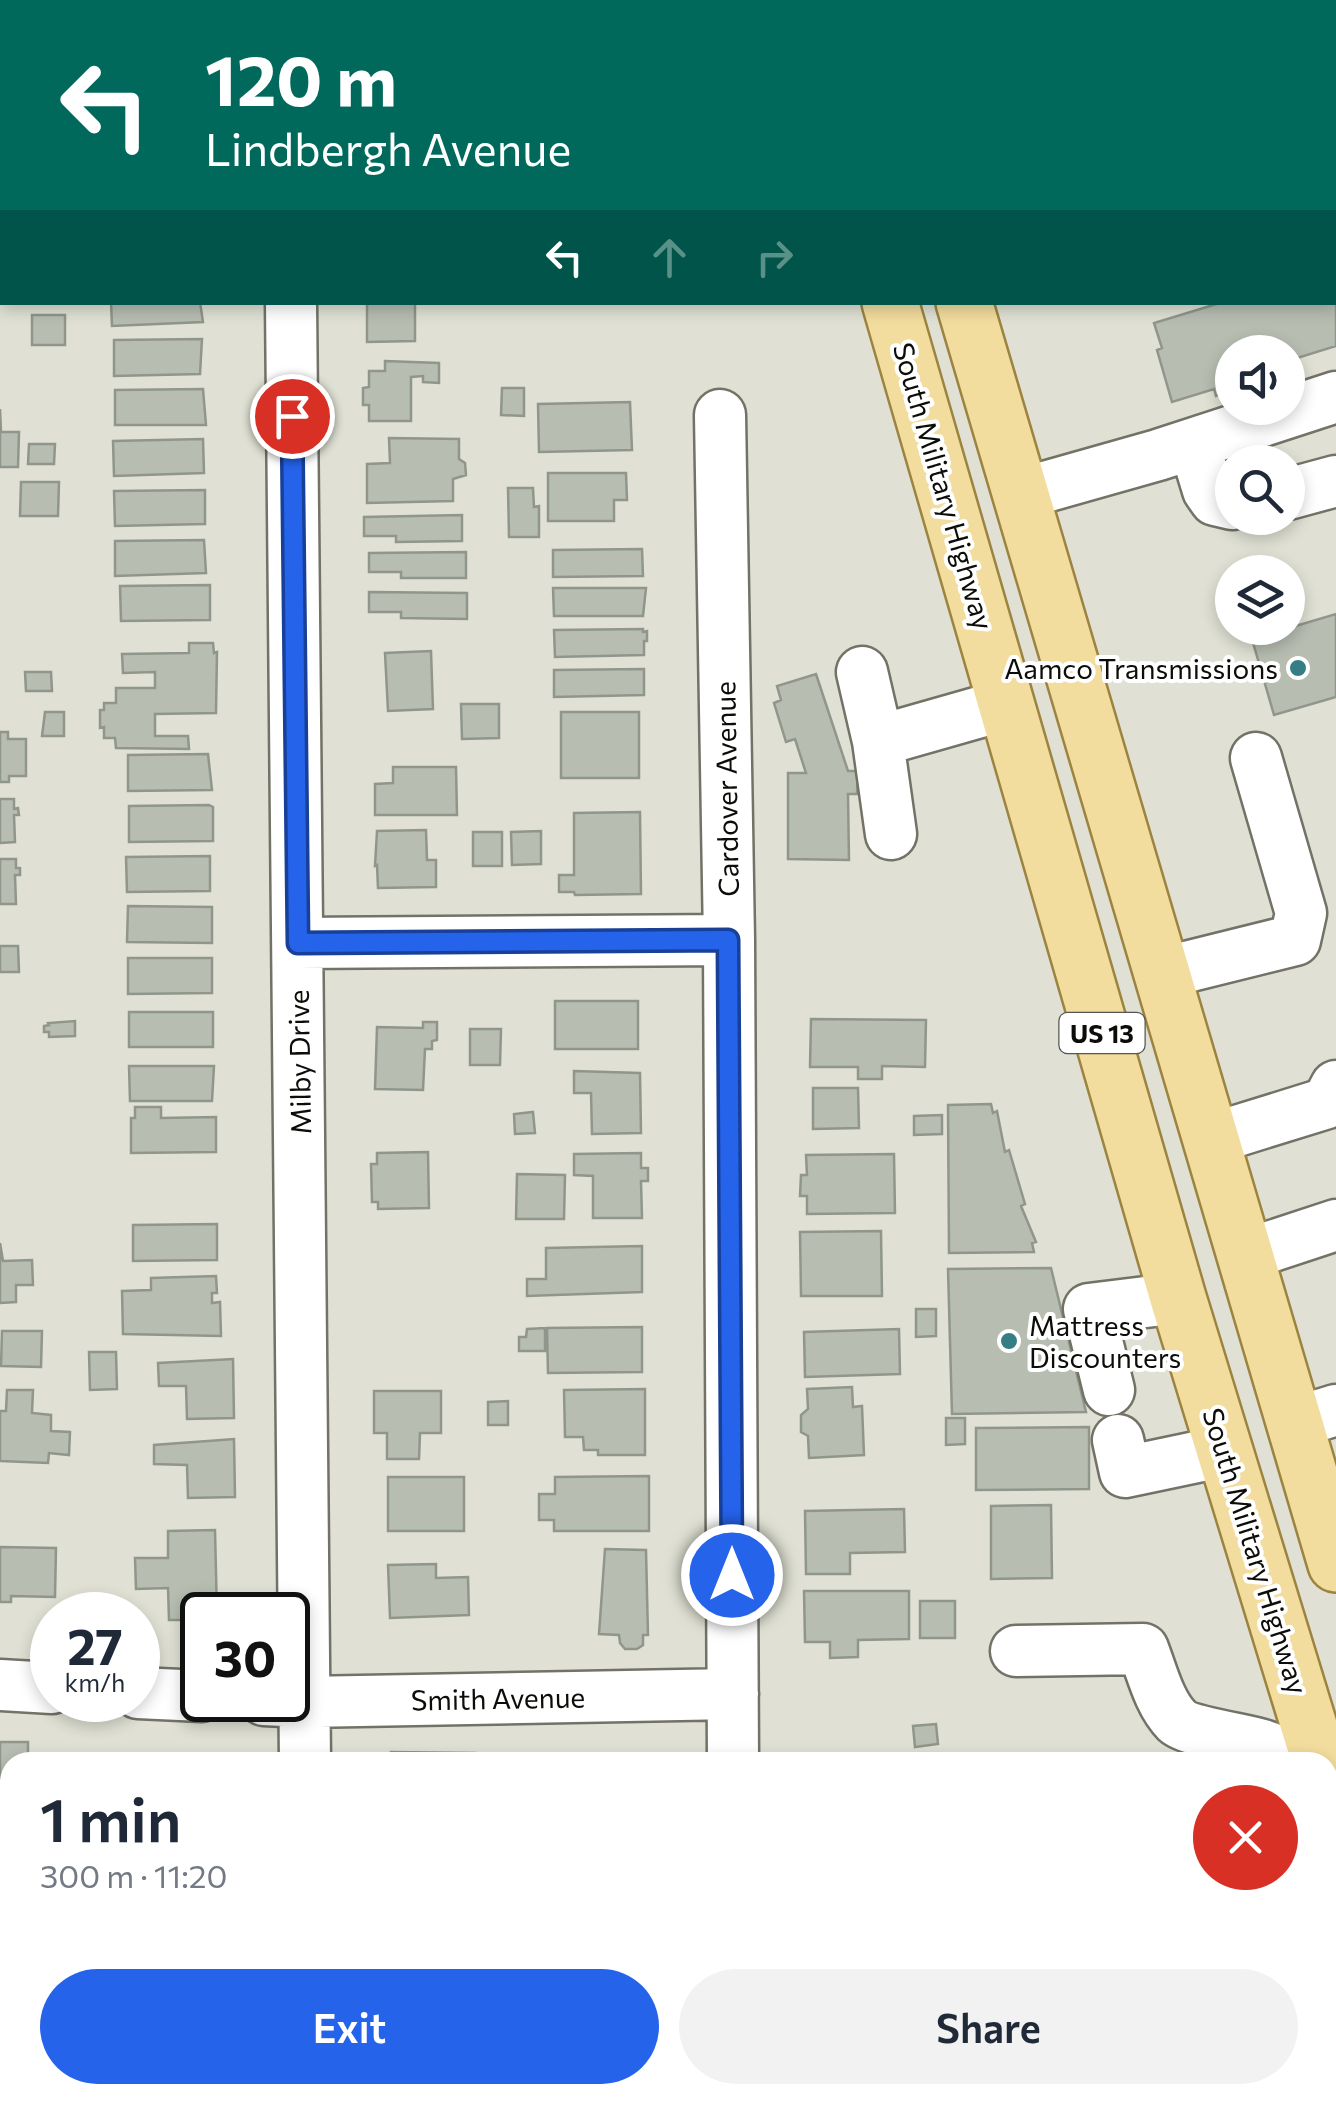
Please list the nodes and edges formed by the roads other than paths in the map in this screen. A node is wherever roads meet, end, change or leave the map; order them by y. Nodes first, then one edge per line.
1 (292, 305) edge
2 (891, 305) edge
3 (965, 305) edge
4 (1336, 397) edge
5 (720, 415) dead end
6 (1194, 444) junction
7 (1336, 481) edge
8 (1305, 489) edge
9 (1020, 494) junction
10 (1215, 500) edge
11 (862, 672) dead end
12 (1008, 704) junction
13 (878, 741) junction
14 (1256, 758) dead end
15 (891, 834) dead end
16 (728, 940) junction
17 (298, 943) junction
18 (1162, 974) junction
19 (1336, 1086) edge
20 (1211, 1140) junction
21 (1336, 1225) edge
22 (1245, 1255) junction
23 (1178, 1298) junction
24 (1109, 1390) dead end
25 (1315, 1416) edge
26 (1118, 1440) dead end
27 (1225, 1451) junction
28 (1336, 1564) edge
29 (286, 1592) edge
30 (1016, 1651) dead end
31 (0, 1685) edge
32 (30, 1687) edge
33 (732, 1694) junction
34 (310, 1701) edge
35 (291, 1722) edge
36 (1316, 1739) edge
37 (302, 1752) edge
38 (733, 1752) edge

1 - 17 street, Milby Drive
2 - 12 main road, South Military Highway / US 13
3 - 9 main road, US 13
4 - 6 street
5 - 16 street, Cardover Avenue
6 - 9 street
6 - 10 street
7 - 8 street
9 - 18 main road, US 13
11 - 13 street
12 - 13 street
12 - 23 main road, South Military Highway / US 13
13 - 15 street
14 - 18 street
16 - 17 street
16 - 33 street, Cardover Avenue
17 - 29 street, Milby Drive
18 - 20 main road, US 13
19 - 20 street
20 - 22 main road, US 13
21 - 22 street
22 - 25 main road, US 13
23 - 24 street
23 - 27 main road, South Military Highway / US 13
25 - 28 main road, US 13
26 - 27 street
27 - 36 main road, South Military Highway / US 13
30 - 36 street
31 - 32 street
33 - 34 street, Smith Avenue
33 - 38 street, Cardover Avenue
35 - 37 street, Milby Drive

